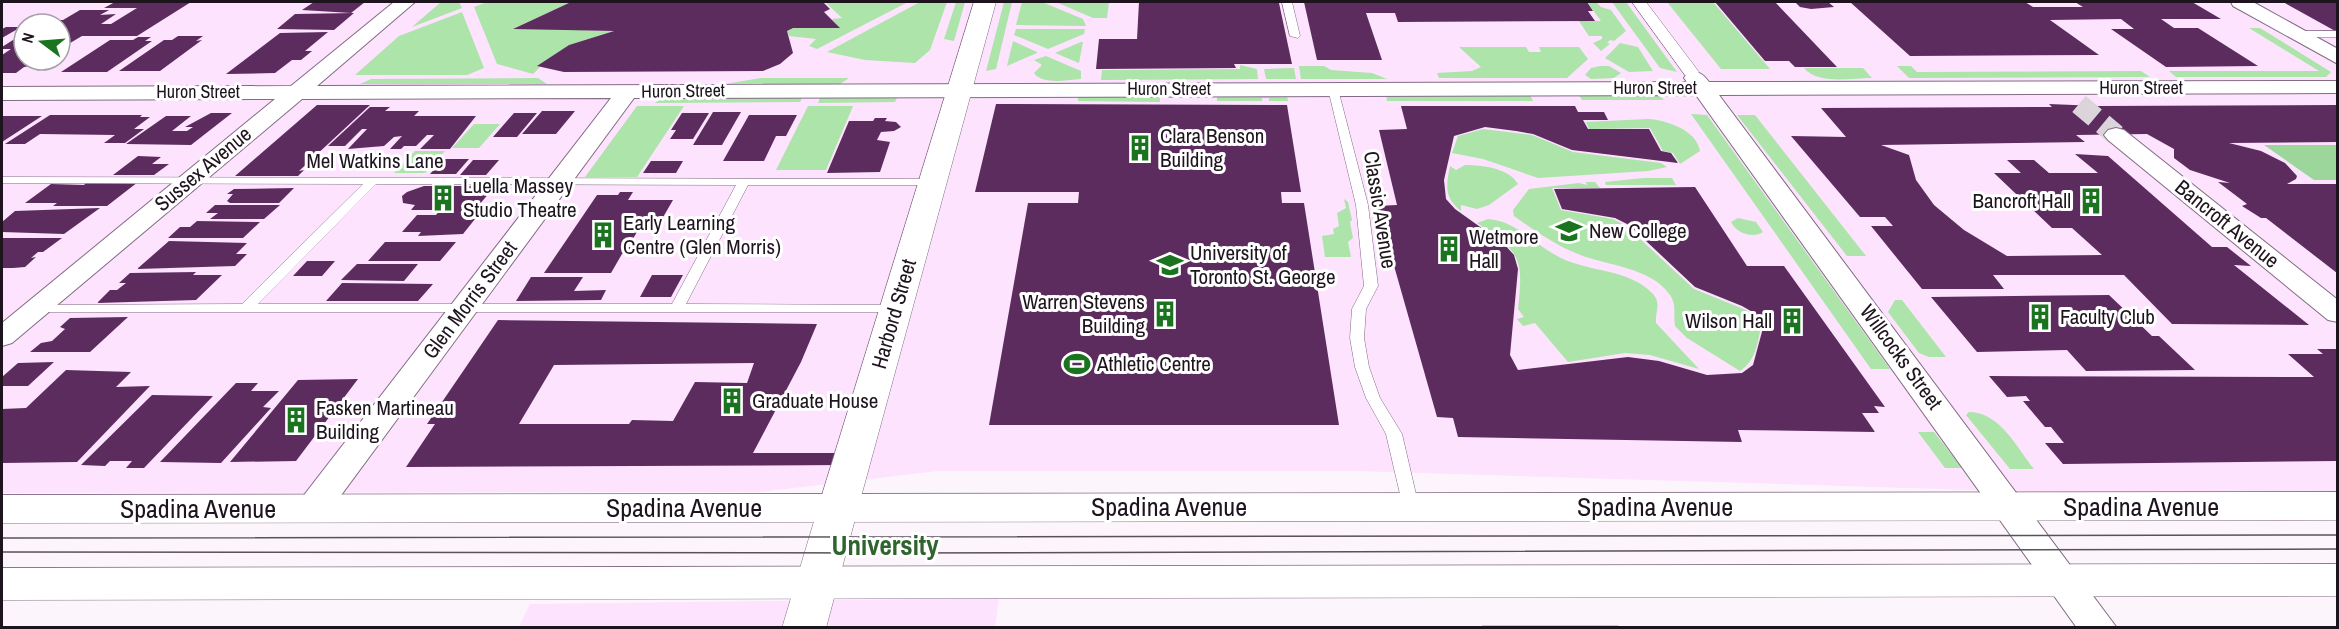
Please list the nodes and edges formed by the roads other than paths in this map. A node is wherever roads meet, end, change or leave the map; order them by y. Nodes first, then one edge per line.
1 (405, 2) edge
2 (985, 2) edge
3 (1287, 2) edge
4 (1638, 2) edge
5 (2240, 2) edge
6 (2296, 34) junction
7 (2337, 34) edge
8 (1295, 36) dead end
9 (2337, 58) edge
10 (1697, 80) junction
11 (2337, 87) edge
12 (1333, 88) junction
13 (2059, 88) junction
14 (961, 89) junction
15 (297, 92) junction
16 (627, 92) junction
17 (2, 93) edge
18 (2079, 104) tunnel mouth
19 (2116, 135) tunnel mouth
20 (2, 180) edge
21 (191, 180) junction
22 (373, 180) junction
23 (560, 181) junction
24 (744, 181) junction
25 (933, 182) junction
26 (37, 308) junction
27 (247, 308) junction
28 (464, 308) junction
29 (677, 308) junction
30 (896, 308) junction
31 (2337, 314) edge
32 (2, 337) edge
33 (2337, 506) edge
34 (1411, 507) junction
35 (2011, 507) junction
36 (313, 508) junction
37 (838, 508) junction
38 (2, 509) edge
39 (2337, 580) edge
40 (2065, 581) junction
41 (815, 583) junction
42 (2, 584) edge
43 (804, 627) edge
44 (2098, 627) edge

1 - 15 street, Sussex Avenue
2 - 14 main road, Harbord Street
3 - 8 lane
4 - 10 street
5 - 6 street
6 - 7 lane
6 - 9 street
10 - 12 street, Huron Street
10 - 13 street, Huron Street
10 - 35 street, Willcocks Street
11 - 13 street, Huron Street
12 - 14 street, Huron Street
12 - 34 lane, Classic Avenue
13 - 18 street
14 - 16 street, Huron Street
14 - 25 main road, Harbord Street
15 - 16 street, Huron Street
15 - 17 street, Huron Street
15 - 21 street, Sussex Avenue
16 - 23 street, Glen Morris Street
19 - 31 street, Bancroft Avenue
20 - 21 lane, Mel Watkins Lane
21 - 22 lane, Mel Watkins Lane
21 - 26 street, Sussex Avenue
22 - 23 lane, Mel Watkins Lane
22 - 27 lane
23 - 24 lane, Mel Watkins Lane
23 - 28 street, Glen Morris Street
24 - 25 lane, Mel Watkins Lane
24 - 29 lane
25 - 30 main road, Harbord Street
26 - 27 lane
26 - 32 street, Sussex Avenue
27 - 28 lane
28 - 29 lane
28 - 36 street, Glen Morris Street
29 - 30 lane
30 - 37 main road, Harbord Street
33 - 35 main road, Spadina Avenue
34 - 35 main road, Spadina Avenue
34 - 37 main road, Spadina Avenue
35 - 40 street, Willcocks Street
36 - 37 main road, Spadina Avenue
36 - 38 main road, Spadina Avenue
37 - 41 main road, Harbord Street
39 - 40 main road
40 - 41 main road
40 - 44 street, Willcocks Street
41 - 42 main road
41 - 43 main road, Harbord Street

